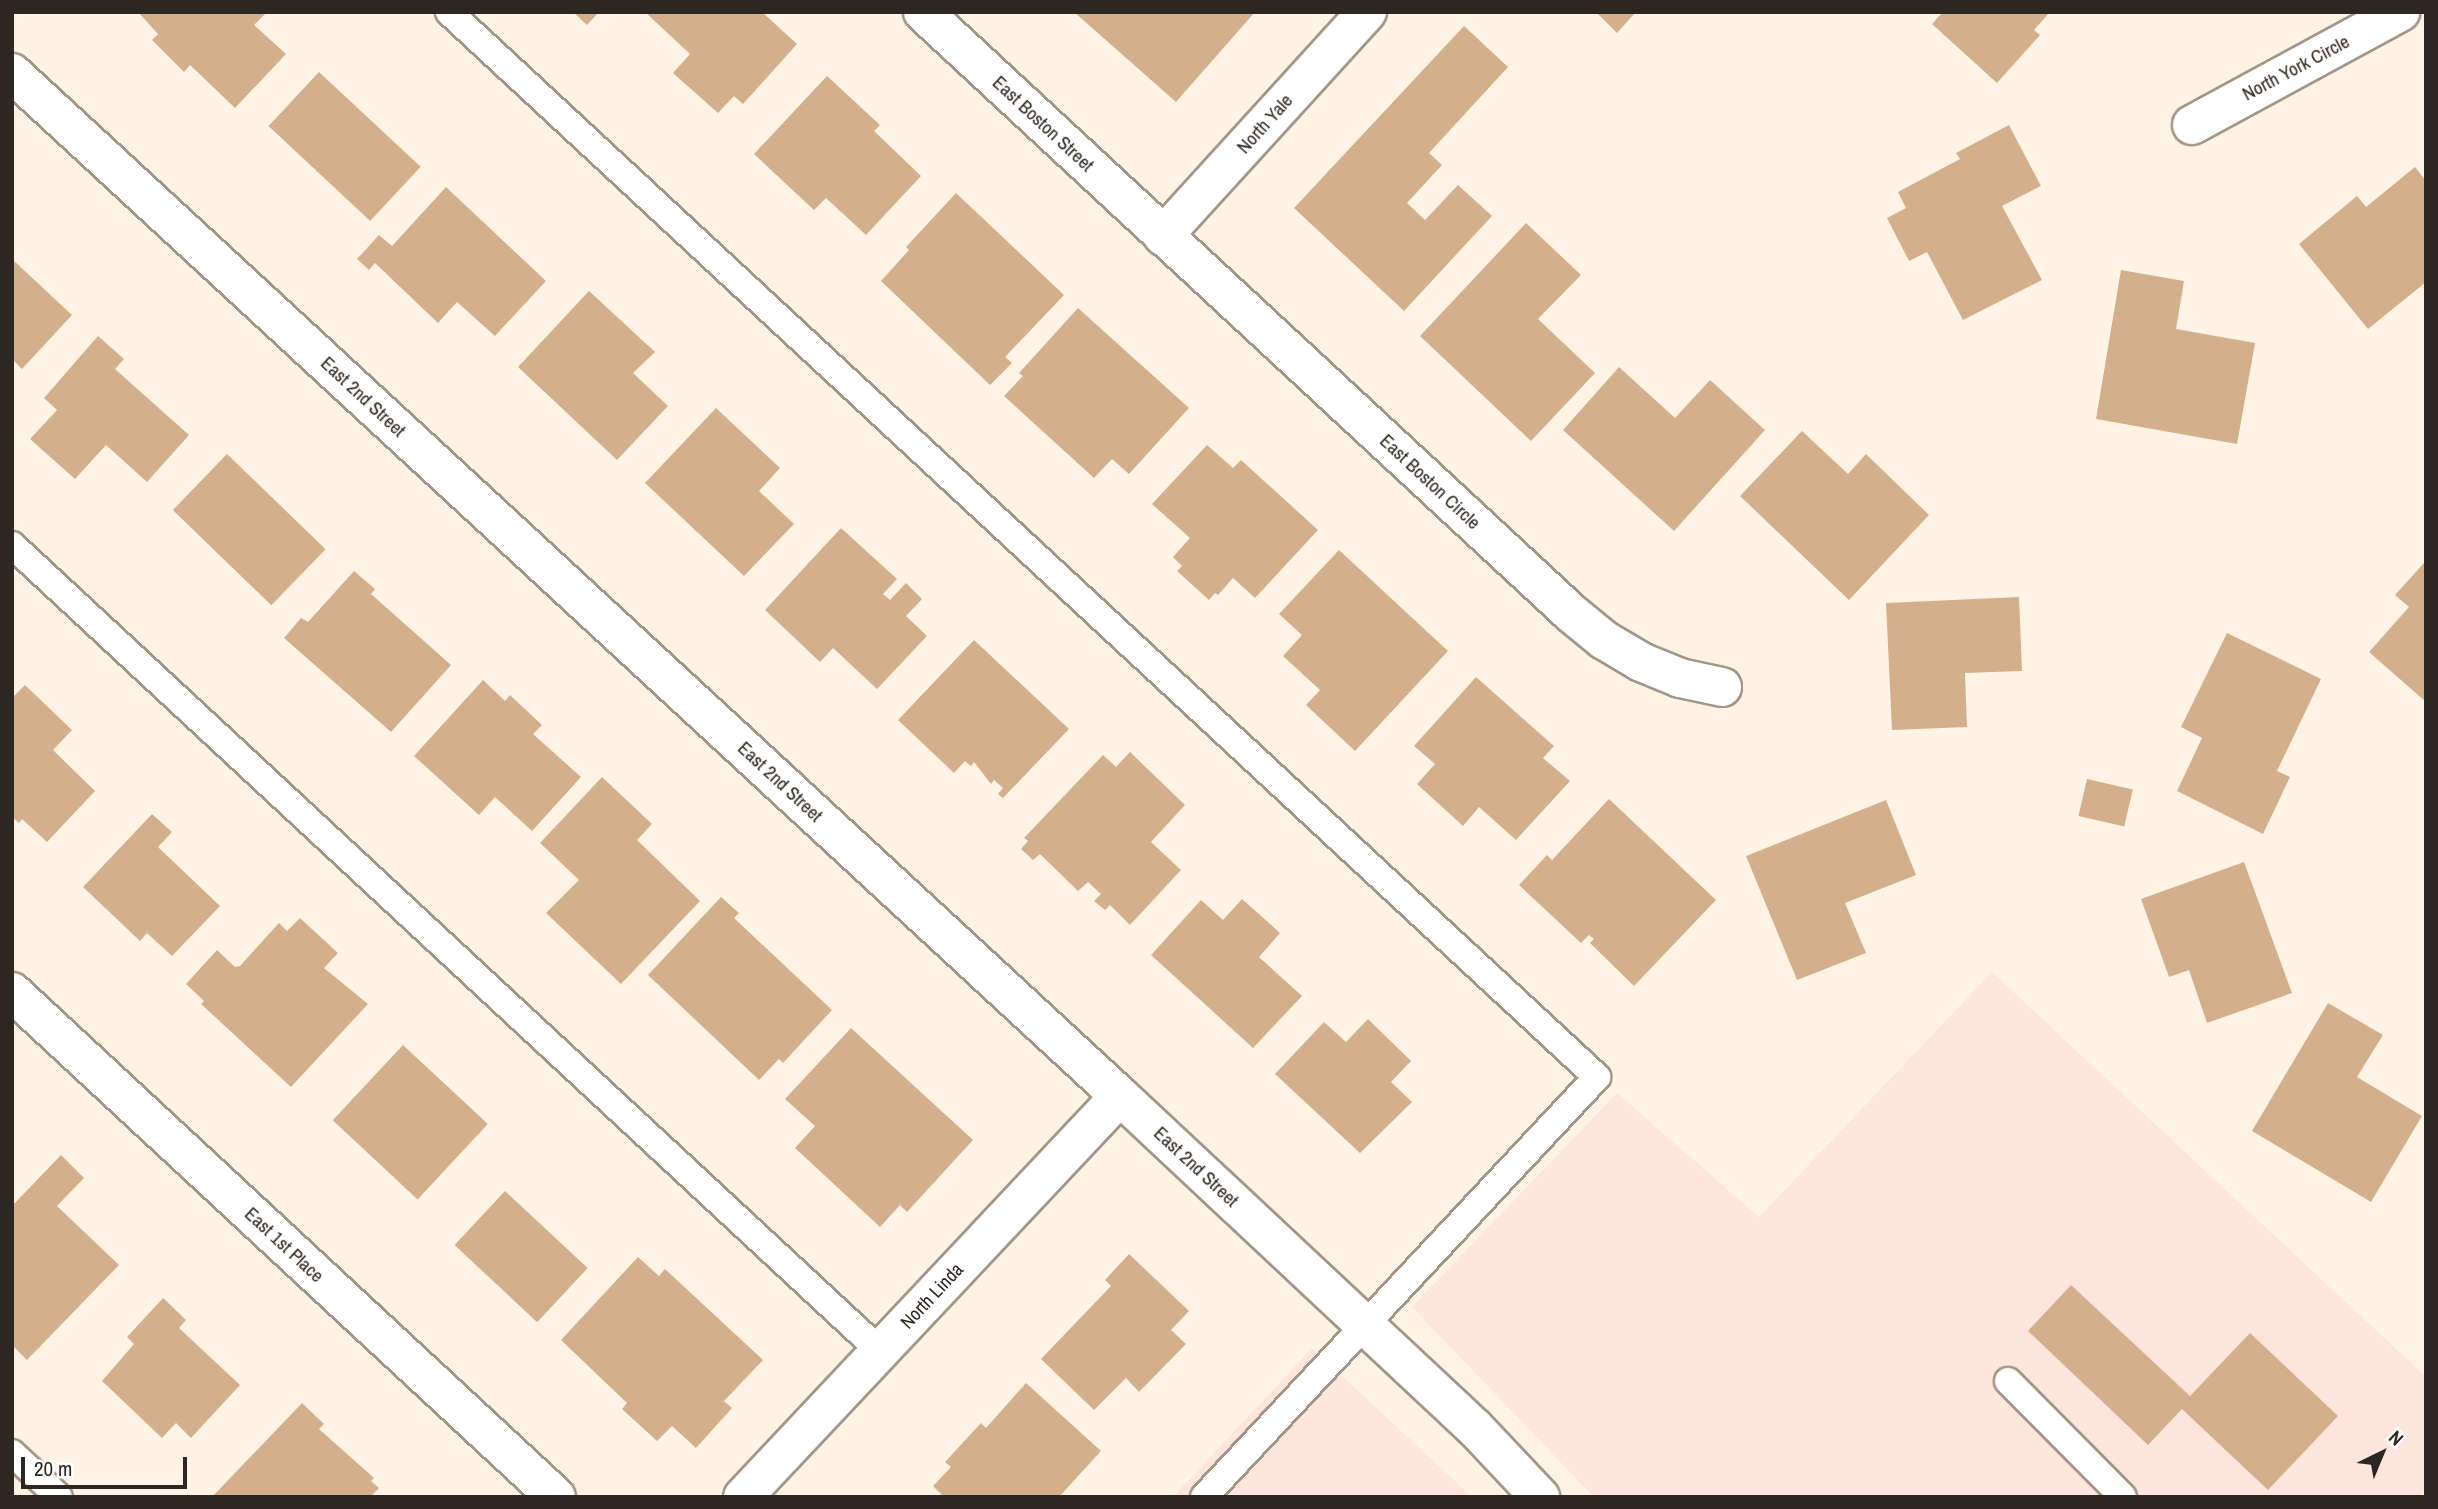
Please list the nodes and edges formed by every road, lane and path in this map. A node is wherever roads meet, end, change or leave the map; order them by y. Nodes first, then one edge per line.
1 (449, 12) edge
2 (923, 12) edge
3 (1367, 12) edge
4 (2400, 12) edge
5 (12, 74) edge
6 (2192, 125) dead end
7 (1163, 236) junction
8 (12, 545) edge
9 (1722, 687) dead end
10 (12, 992) edge
11 (1121, 1096) junction
12 (1365, 1325) junction
13 (880, 1351) junction
14 (2007, 1381) dead end
15 (12, 1453) edge
16 (59, 1497) edge
17 (556, 1497) edge
18 (743, 1497) edge
19 (1204, 1497) edge
20 (1541, 1497) edge
21 (2123, 1497) edge

1 - 12 lane
2 - 7 street, East Boston Street
3 - 7 street, North Yale
4 - 6 street, North York Circle
5 - 11 street, East 2nd Street
7 - 9 street, East Boston Circle
8 - 13 lane
10 - 17 street, East 1st Place
11 - 12 street, East 2nd Street
11 - 13 street, North Linda
12 - 19 lane
12 - 20 street, East 2nd Street
13 - 18 street, North Linda
14 - 21 lane
15 - 16 lane

